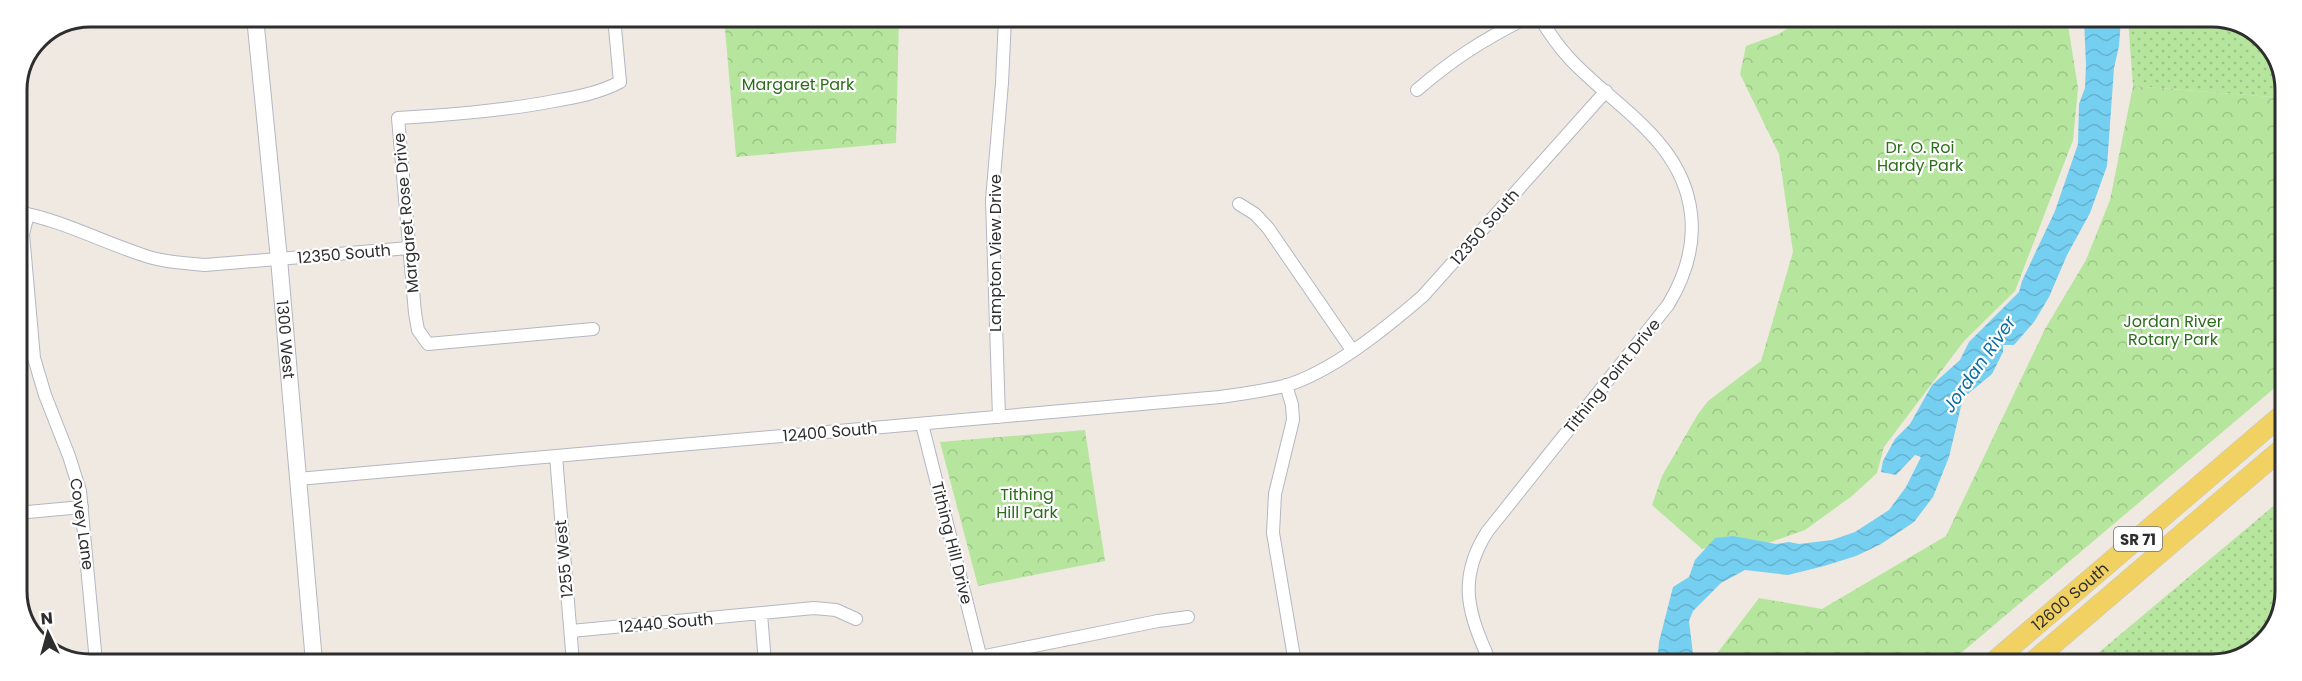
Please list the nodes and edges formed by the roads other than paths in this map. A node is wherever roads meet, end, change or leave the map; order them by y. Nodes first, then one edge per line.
1 (256, 27) edge
2 (615, 27) edge
3 (1005, 27) edge
4 (1509, 27) edge
5 (1545, 27) edge
6 (1417, 90) dead end
7 (1606, 91) junction
8 (1239, 204) dead end
9 (27, 214) edge
10 (409, 248) junction
11 (279, 259) junction
12 (27, 279) edge
13 (593, 329) dead end
14 (1352, 350) junction
15 (1286, 385) junction
16 (999, 417) junction
17 (2275, 421) edge
18 (922, 424) junction
19 (2275, 455) edge
20 (556, 456) junction
21 (298, 479) junction
22 (82, 507) junction
23 (27, 512) edge
24 (761, 614) junction
25 (1188, 617) dead end
26 (856, 619) dead end
27 (571, 632) junction
28 (95, 654) edge
29 (313, 654) edge
30 (572, 654) edge
31 (764, 654) edge
32 (980, 654) edge
33 (1008, 654) edge
34 (1293, 654) edge
35 (1487, 654) edge
36 (2003, 654) edge
37 (2042, 654) edge

1 - 11 street, 1300 West
2 - 10 street, Margaret Rose Drive
3 - 16 street, Lampton View Drive
4 - 6 street
5 - 7 street, Tithing Point Drive
7 - 14 street, 12350 South
7 - 35 street, Tithing Point Drive
8 - 14 street
9 - 11 street, 12350 South
10 - 11 street, 12350 South
10 - 13 street, Margaret Rose Drive
11 - 21 street, 1300 West
12 - 22 street, Covey Lane
14 - 15 street, 12400 South
15 - 16 street, 12400 South
15 - 34 street
16 - 18 street, 12400 South
17 - 36 main road, 12600 South / SR 71
18 - 20 street, 12400 South
18 - 32 street, Tithing Hill Drive
19 - 37 main road, 12600 South / SR 71
20 - 21 street, 12400 South
20 - 27 street, 1255 West
21 - 29 street, 1300 West
22 - 23 street
22 - 28 street, Covey Lane
24 - 26 street, 12440 South
24 - 27 street, 12440 South
24 - 31 street
25 - 33 street
27 - 30 street, 1255 West

